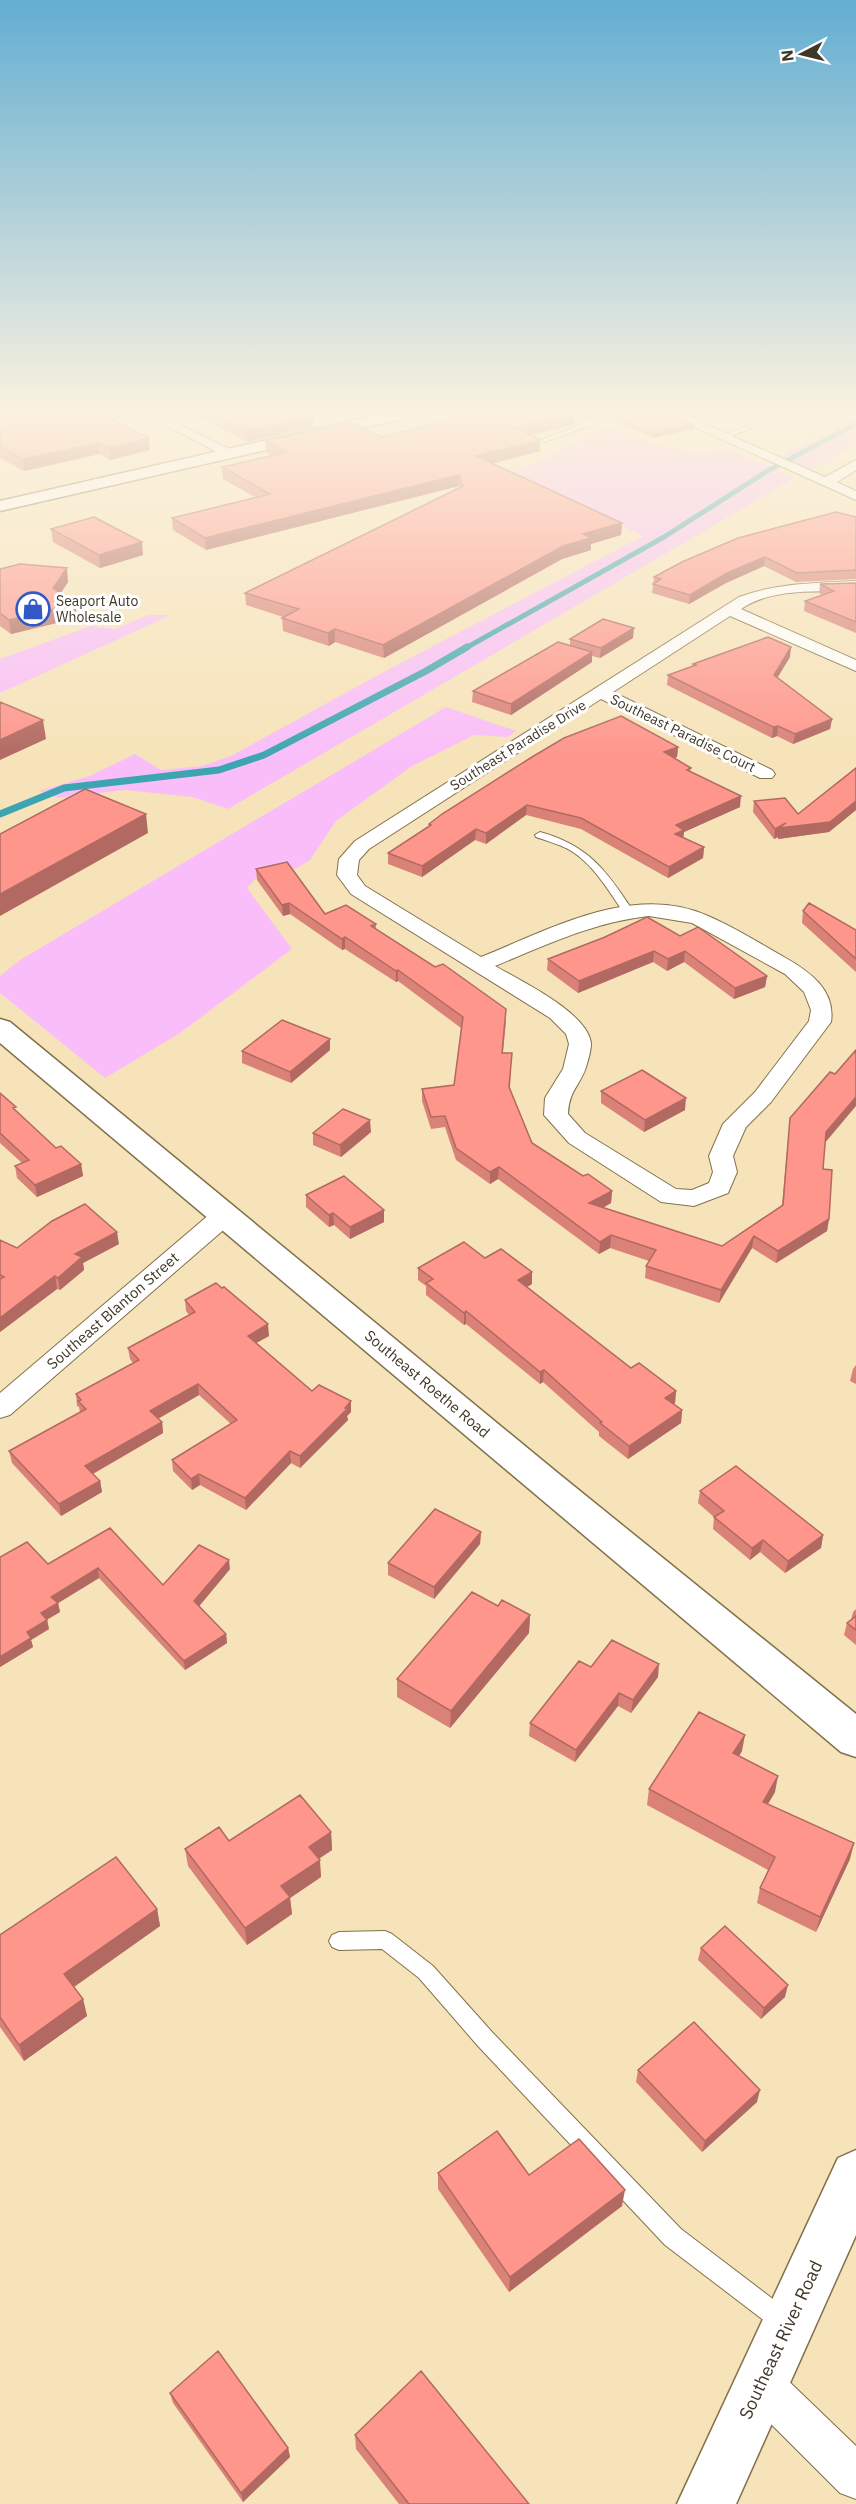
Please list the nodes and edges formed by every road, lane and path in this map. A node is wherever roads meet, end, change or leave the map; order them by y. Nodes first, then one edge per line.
1 (856, 586) edge
2 (731, 610) junction
3 (856, 666) edge
4 (600, 693) junction
5 (766, 774) dead end
6 (540, 835) dead end
7 (628, 911) junction
8 (479, 965) junction
9 (0, 1028) edge
10 (226, 1214) junction
11 (0, 1408) edge
12 (856, 1738) edge
13 (339, 1941) dead end
14 (856, 2176) edge
15 (788, 2325) junction
16 (761, 2384) junction
17 (856, 2477) edge
18 (706, 2504) edge

1 - 2 street, Southeast Paradise Drive
2 - 3 street
2 - 4 street, Southeast Paradise Drive
4 - 5 street, Southeast Paradise Court
4 - 8 street, Southeast Paradise Drive
6 - 7 lane
7 - 8 street, Southeast Paradise Drive
7 - 8 street, Southeast Paradise Drive
9 - 10 street, Southeast Roethe Road
10 - 11 street, Southeast Blanton Street
10 - 12 street, Southeast Roethe Road
13 - 15 lane
14 - 15 street, Southeast River Road
15 - 16 street, Southeast River Road
16 - 17 street
16 - 18 street, Southeast River Road

